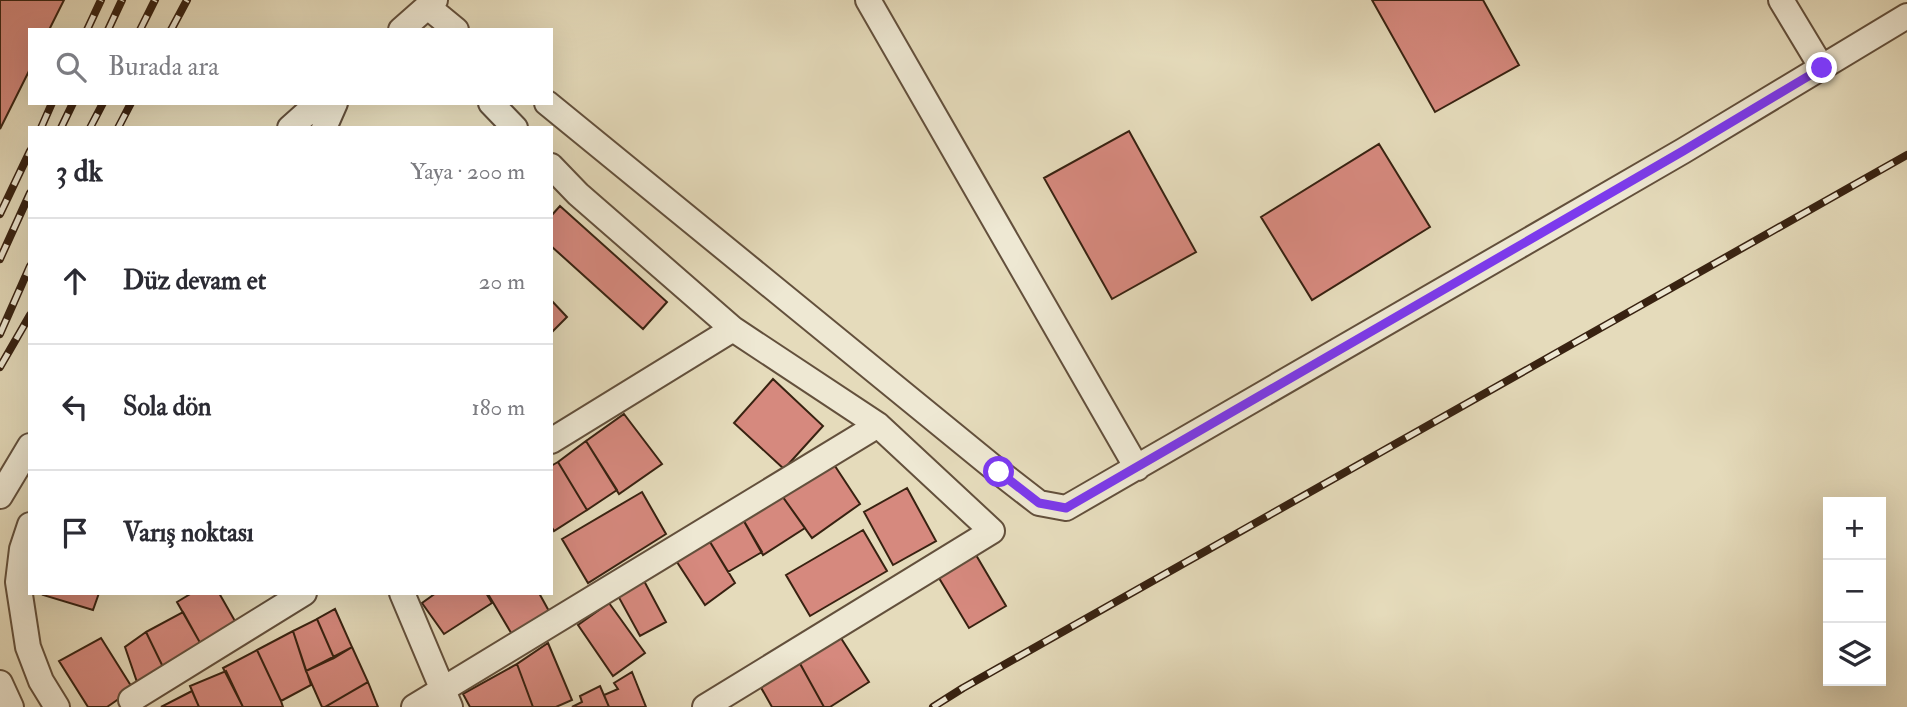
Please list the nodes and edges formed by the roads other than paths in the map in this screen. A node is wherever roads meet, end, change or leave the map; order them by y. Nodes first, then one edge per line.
1 (868, 0) edge
2 (1782, 0) edge
3 (1907, 16) edge
4 (419, 17) edge
5 (450, 28) edge
6 (1822, 68) junction
7 (316, 105) edge
8 (334, 105) edge
9 (493, 105) edge
10 (549, 105) edge
11 (292, 126) edge
12 (325, 126) edge
13 (513, 126) edge
14 (553, 168) edge
15 (733, 329) junction
16 (878, 425) junction
17 (553, 440) edge
18 (28, 449) edge
19 (1137, 468) junction
20 (0, 496) edge
21 (28, 531) edge
22 (301, 595) edge
23 (403, 595) edge
24 (0, 683) edge
25 (447, 698) edge
26 (131, 700) dead end
27 (11, 707) edge
28 (57, 707) edge
29 (414, 707) edge
30 (705, 707) edge

1 - 19 street
2 - 6 street
3 - 6 street
4 - 5 street
6 - 19 street
7 - 11 street
8 - 12 street
9 - 13 street
10 - 19 street
14 - 15 street
15 - 16 street
15 - 17 street
16 - 25 street
16 - 30 street
18 - 20 street
21 - 28 street
22 - 26 street
23 - 25 street
24 - 27 street
25 - 29 street

